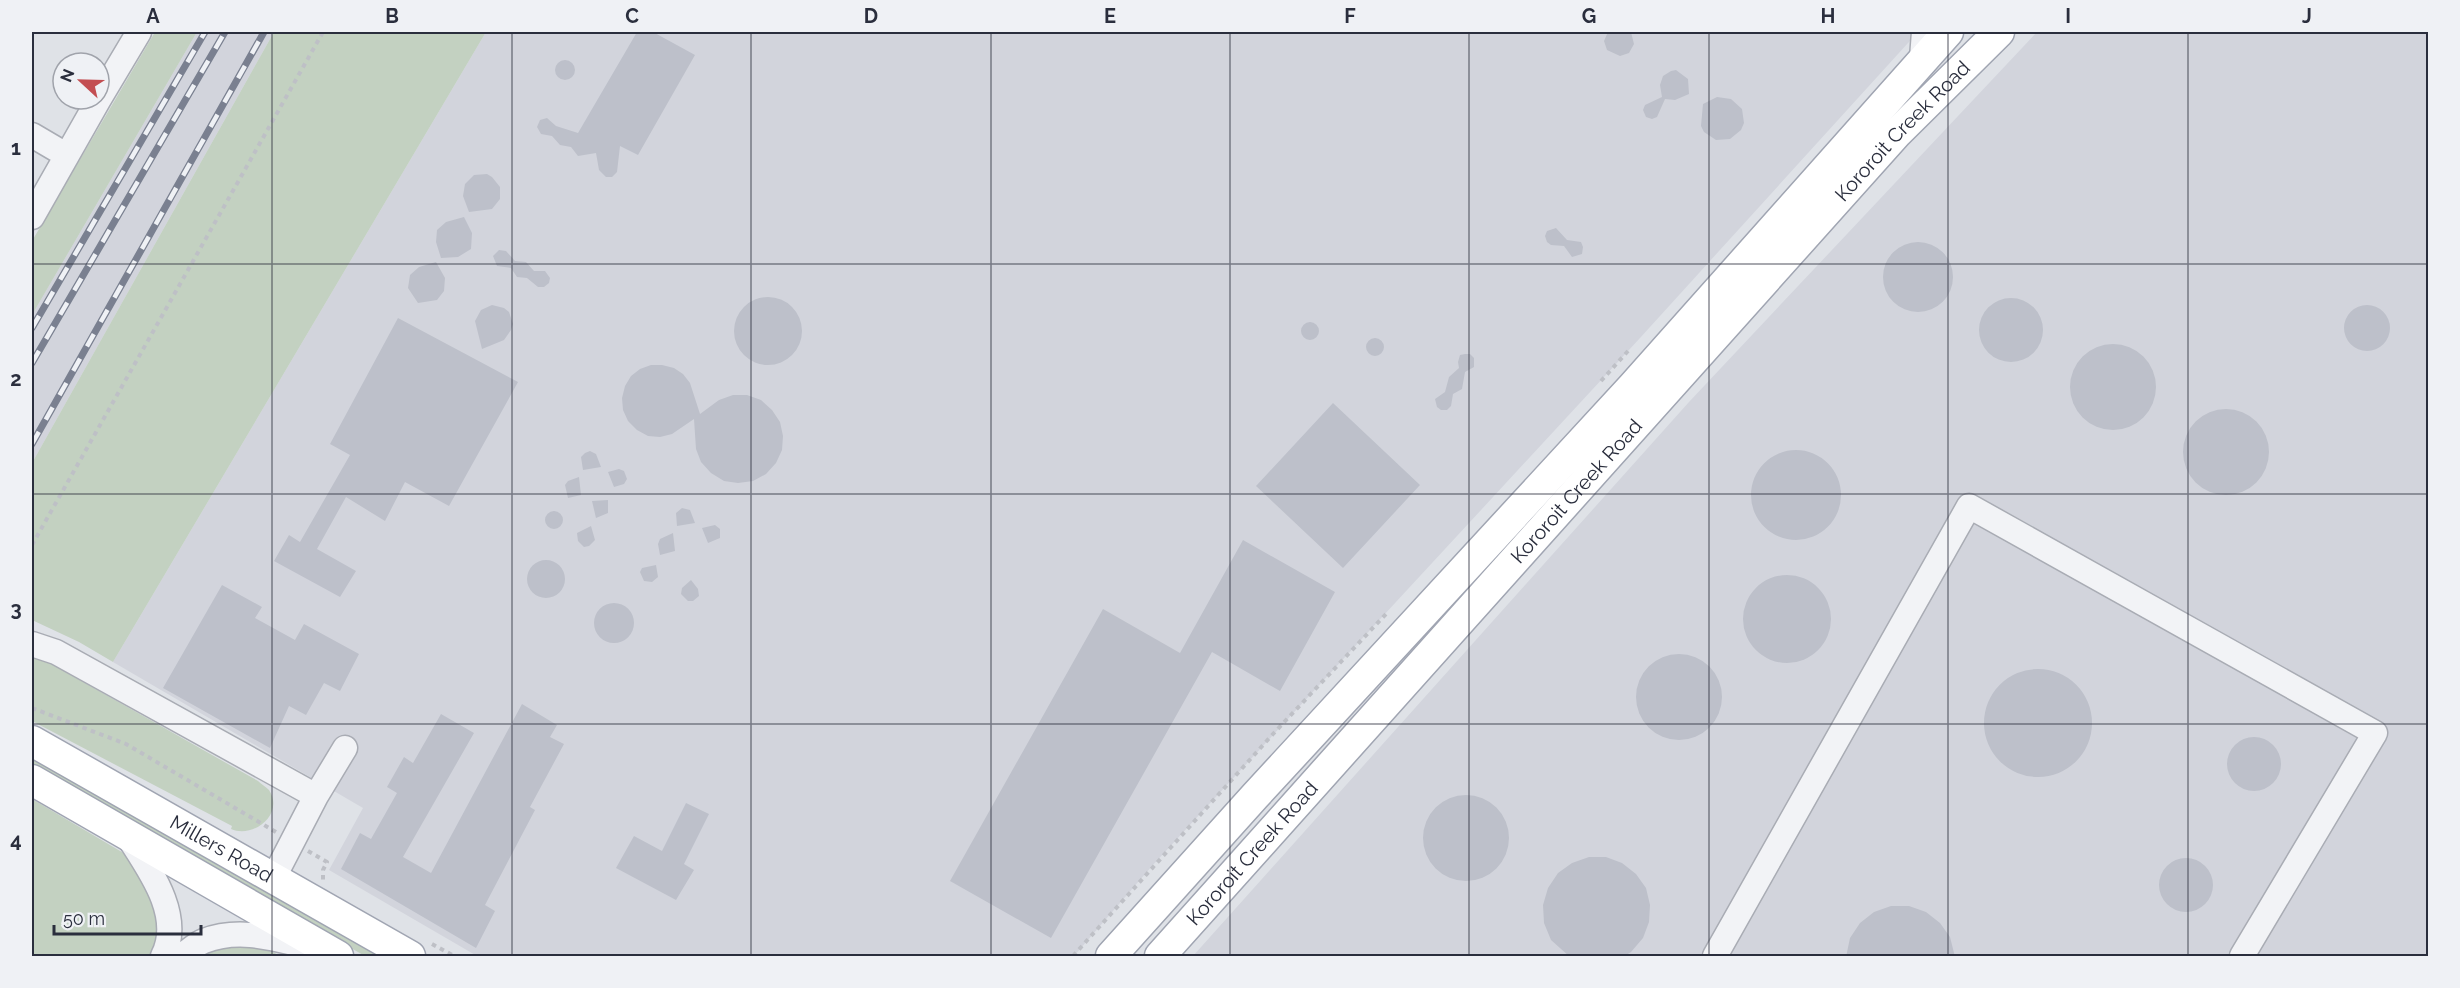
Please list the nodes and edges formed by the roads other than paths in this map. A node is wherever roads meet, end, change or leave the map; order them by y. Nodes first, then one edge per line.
1 (139, 32) edge
2 (1948, 32) edge
3 (1999, 32) edge
4 (1923, 45) edge
5 (111, 79) edge
6 (92, 111) edge
7 (32, 135) edge
8 (66, 155) junction
9 (32, 217) edge
10 (1395, 643) junction
11 (32, 644) edge
12 (1420, 666) junction
13 (32, 741) edge
14 (345, 748) dead end
15 (32, 780) edge
16 (316, 796) junction
17 (126, 834) junction
18 (273, 879) junction
19 (334, 955) edge
20 (163, 957) edge
21 (182, 957) edge
22 (410, 957) edge
23 (1111, 957) edge
24 (1160, 957) edge
25 (1715, 957) edge
26 (2242, 957) edge

1 - 5 street
2 - 4 main road, Kororoit Creek Road
3 - 12 main road, Kororoit Creek Road
4 - 10 main road, Kororoit Creek Road
6 - 8 street
7 - 8 street
8 - 9 street
10 - 12 main road
10 - 23 main road, Kororoit Creek Road
11 - 16 street
12 - 24 main road, Kororoit Creek Road
13 - 18 main road, Millers Road
14 - 16 street
15 - 17 main road, Millers Road
16 - 18 street
17 - 19 main road, Millers Road
17 - 20 street
18 - 22 main road, Millers Road
19 - 21 street
25 - 26 street

